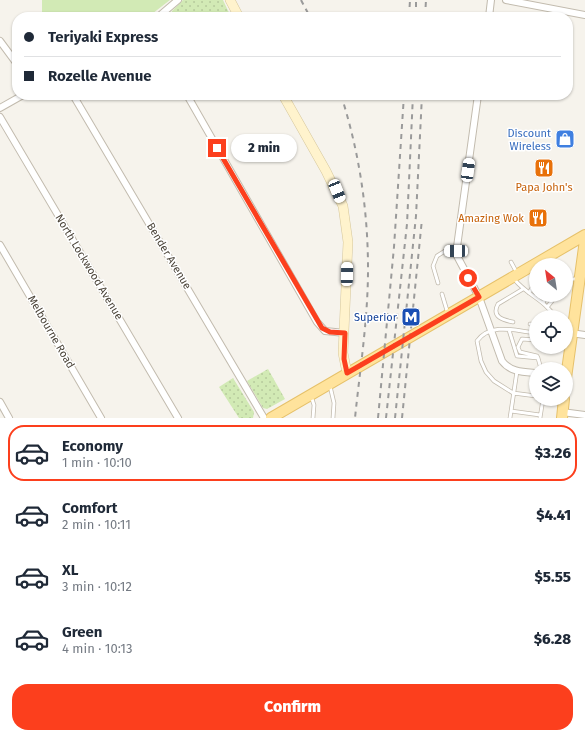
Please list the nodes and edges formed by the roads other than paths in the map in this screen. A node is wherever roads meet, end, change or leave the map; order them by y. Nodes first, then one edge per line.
1 (178, 0) edge
2 (230, 0) edge
3 (491, 0) edge
4 (506, 0) edge
5 (164, 12) edge
6 (236, 12) edge
7 (490, 12) edge
8 (569, 12) edge
9 (573, 13) edge
10 (585, 15) edge
11 (0, 41) edge
12 (12, 57) edge
13 (14, 100) edge
14 (76, 100) edge
15 (190, 100) edge
16 (286, 100) edge
17 (477, 100) edge
18 (0, 108) edge
19 (0, 117) edge
20 (585, 235) edge
21 (585, 240) edge
22 (0, 245) edge
23 (456, 251) junction
24 (553, 258) edge
25 (511, 262) dead end
26 (529, 270) edge
27 (516, 276) junction
28 (573, 279) edge
29 (579, 279) junction
30 (438, 283) dead end
31 (523, 289) junction
32 (529, 293) edge
33 (442, 294) dead end
34 (479, 297) junction
35 (551, 302) edge
36 (543, 303) edge
37 (548, 306) junction
38 (551, 310) edge
39 (573, 310) edge
40 (448, 315) junction
41 (513, 322) dead end
42 (573, 328) edge
43 (491, 330) junction
44 (509, 330) junction
45 (345, 333) junction
46 (529, 333) edge
47 (585, 335) edge
48 (529, 340) edge
49 (538, 358) junction
50 (539, 362) edge
51 (518, 371) junction
52 (529, 372) edge
53 (347, 373) junction
54 (329, 384) junction
55 (513, 393) junction
56 (311, 395) junction
57 (529, 395) edge
58 (0, 402) edge
59 (542, 406) edge
60 (511, 411) junction
61 (562, 415) edge
62 (585, 415) edge
63 (540, 417) edge
64 (9, 418) edge
65 (101, 418) edge
66 (178, 418) edge
67 (264, 418) edge
68 (271, 418) edge
69 (313, 418) edge
70 (333, 418) edge
71 (510, 418) edge

1 - 5 street
2 - 6 street
3 - 7 street
4 - 8 street
9 - 10 street
11 - 12 street
13 - 18 street
14 - 67 street, Bender Avenue
15 - 45 street
16 - 45 street
17 - 23 street
19 - 66 street, North Lockwood Avenue
20 - 24 main road
21 - 29 main road
22 - 65 street, Melbourne Road
23 - 30 lane
23 - 34 street
25 - 27 lane
26 - 27 main road
27 - 31 lane
27 - 34 main road
28 - 29 lane
29 - 39 main road
31 - 32 lane
31 - 41 lane
33 - 40 lane
34 - 40 main road
34 - 43 street
35 - 37 lane
36 - 37 lane
37 - 38 lane
40 - 53 main road
42 - 47 street
43 - 44 lane
43 - 51 street
43 - 55 lane
44 - 46 lane
44 - 49 lane
45 - 53 street
48 - 49 lane
49 - 50 lane
51 - 52 street
51 - 55 lane
53 - 54 main road
54 - 56 main road
54 - 70 lane
55 - 57 lane
55 - 60 lane
56 - 68 main road
56 - 69 lane
58 - 64 street
59 - 63 lane
60 - 63 lane
60 - 71 lane
61 - 62 street

